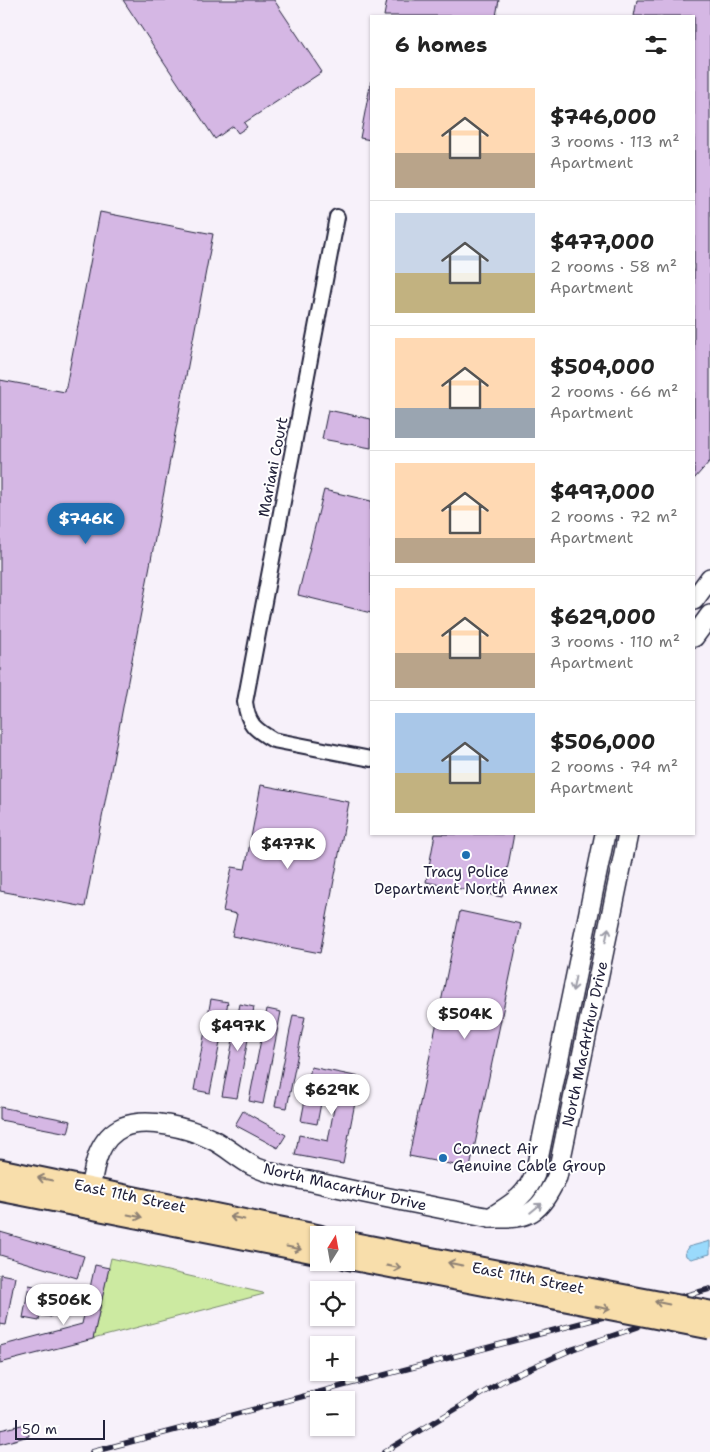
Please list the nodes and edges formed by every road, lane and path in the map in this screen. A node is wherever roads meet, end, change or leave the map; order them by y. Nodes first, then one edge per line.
1 (337, 217) dead end
2 (710, 578) edge
3 (695, 599) edge
4 (710, 615) edge
5 (695, 636) edge
6 (370, 759) edge
7 (605, 835) edge
8 (628, 835) edge
9 (0, 1170) edge
10 (0, 1190) edge
11 (89, 1197) junction
12 (490, 1218) junction
13 (310, 1234) edge
14 (355, 1244) edge
15 (310, 1251) edge
16 (355, 1260) edge
17 (710, 1312) edge
18 (710, 1328) edge

1 - 6 street, Mariani Court
2 - 3 main road
4 - 5 main road
7 -> 12 main road, North MacArthur Drive
12 -> 8 main road, North MacArthur Drive
11 -> 9 main road, East 11th Street
10 - 11 main road, East 11th Street
11 - 12 main road, North Macarthur Drive
13 -> 11 main road, East 11th Street
11 -> 15 main road, East 11th Street
17 -> 14 main road, East 11th Street, bridge
16 -> 18 main road, East 11th Street, bridge

